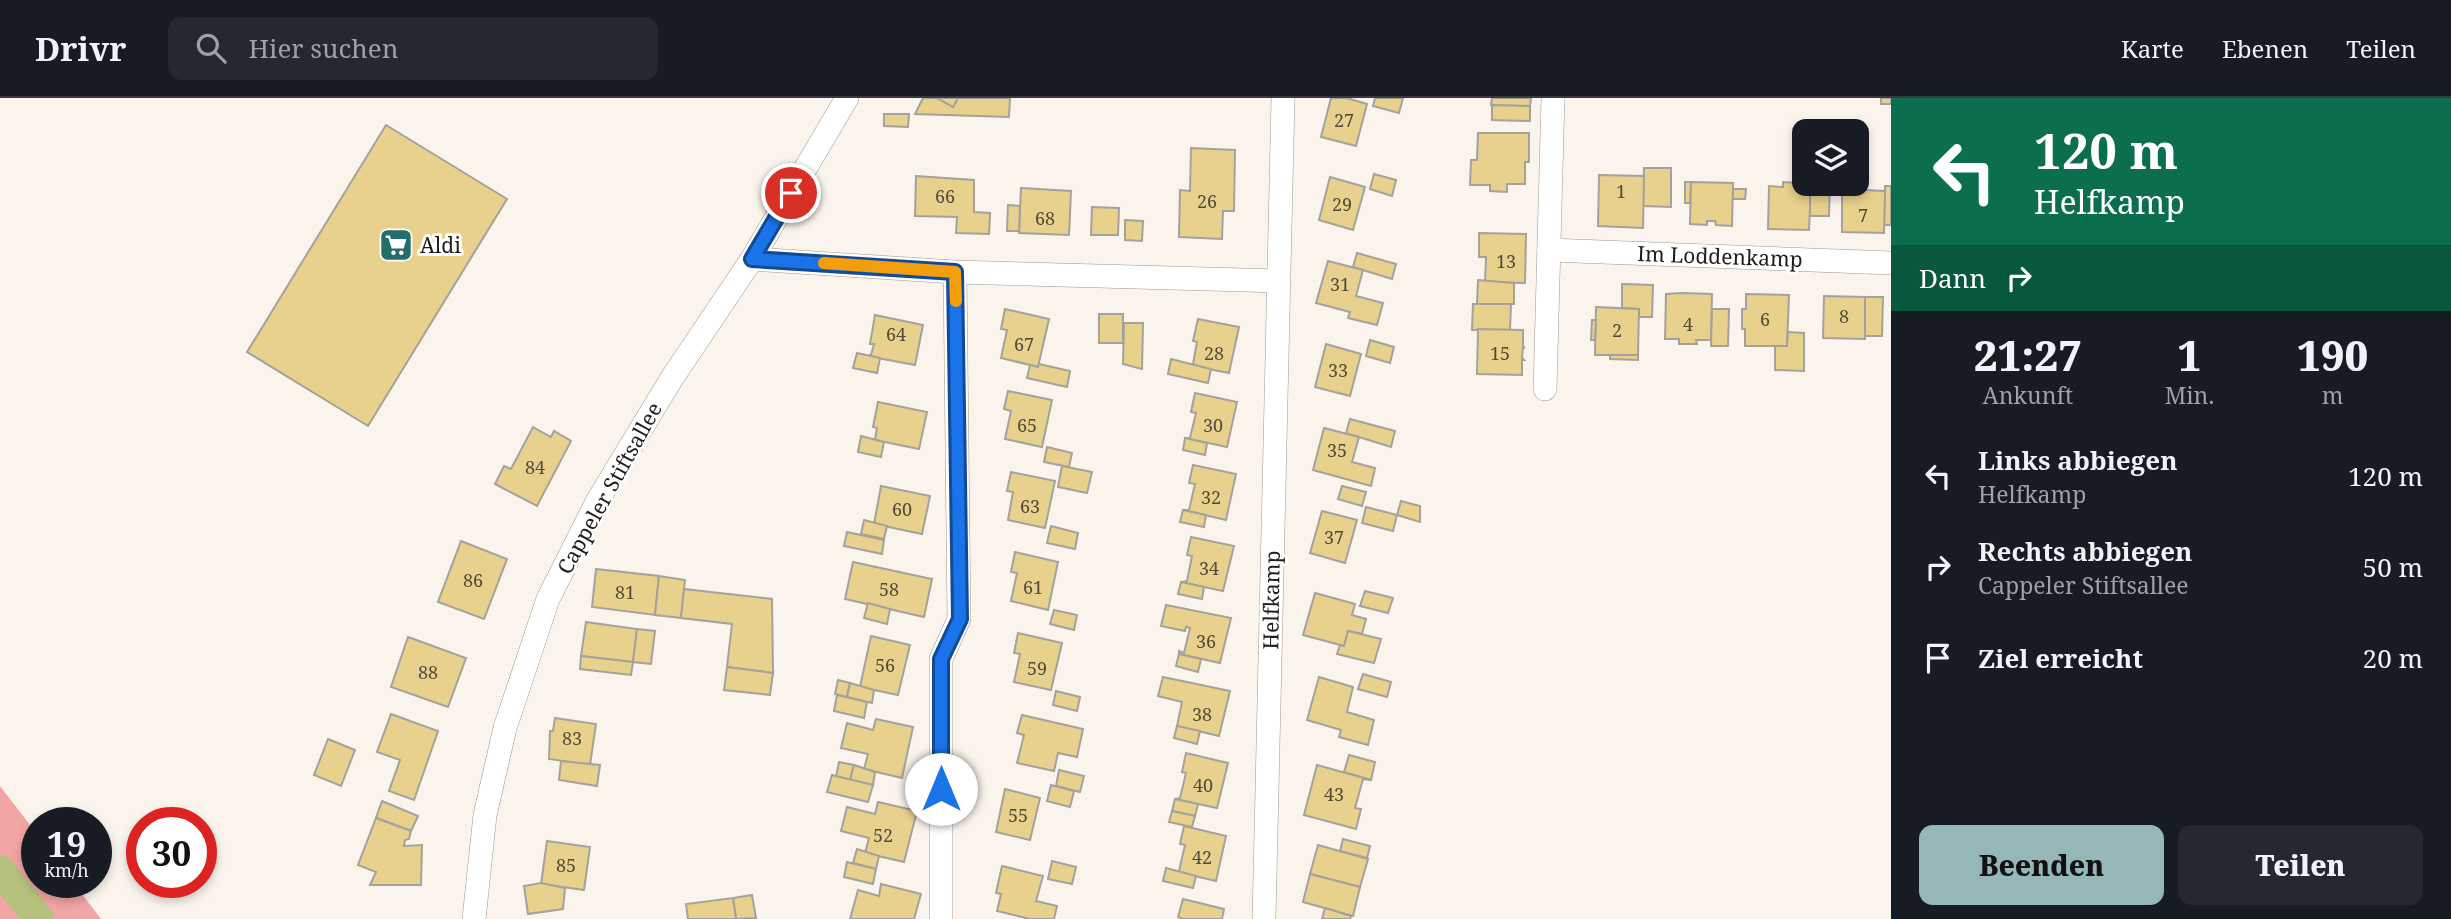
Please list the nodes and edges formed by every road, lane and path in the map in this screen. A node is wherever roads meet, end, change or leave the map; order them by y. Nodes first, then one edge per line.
1 (847, 98) edge
2 (1283, 98) edge
3 (1553, 98) edge
4 (1549, 250) junction
5 (752, 259) junction
6 (1891, 263) edge
7 (955, 272) junction
8 (1278, 281) junction
9 (1545, 389) dead end
10 (474, 919) edge
11 (941, 919) edge
12 (1264, 919) edge

1 - 5 street, Cappeler Stiftsallee
2 - 8 street, Helfkamp
3 - 4 street
4 - 6 street, Im Loddenkamp
4 - 9 street
5 - 7 street
5 - 10 street, Cappeler Stiftsallee
7 - 8 street
7 - 11 street
8 - 12 street, Helfkamp

